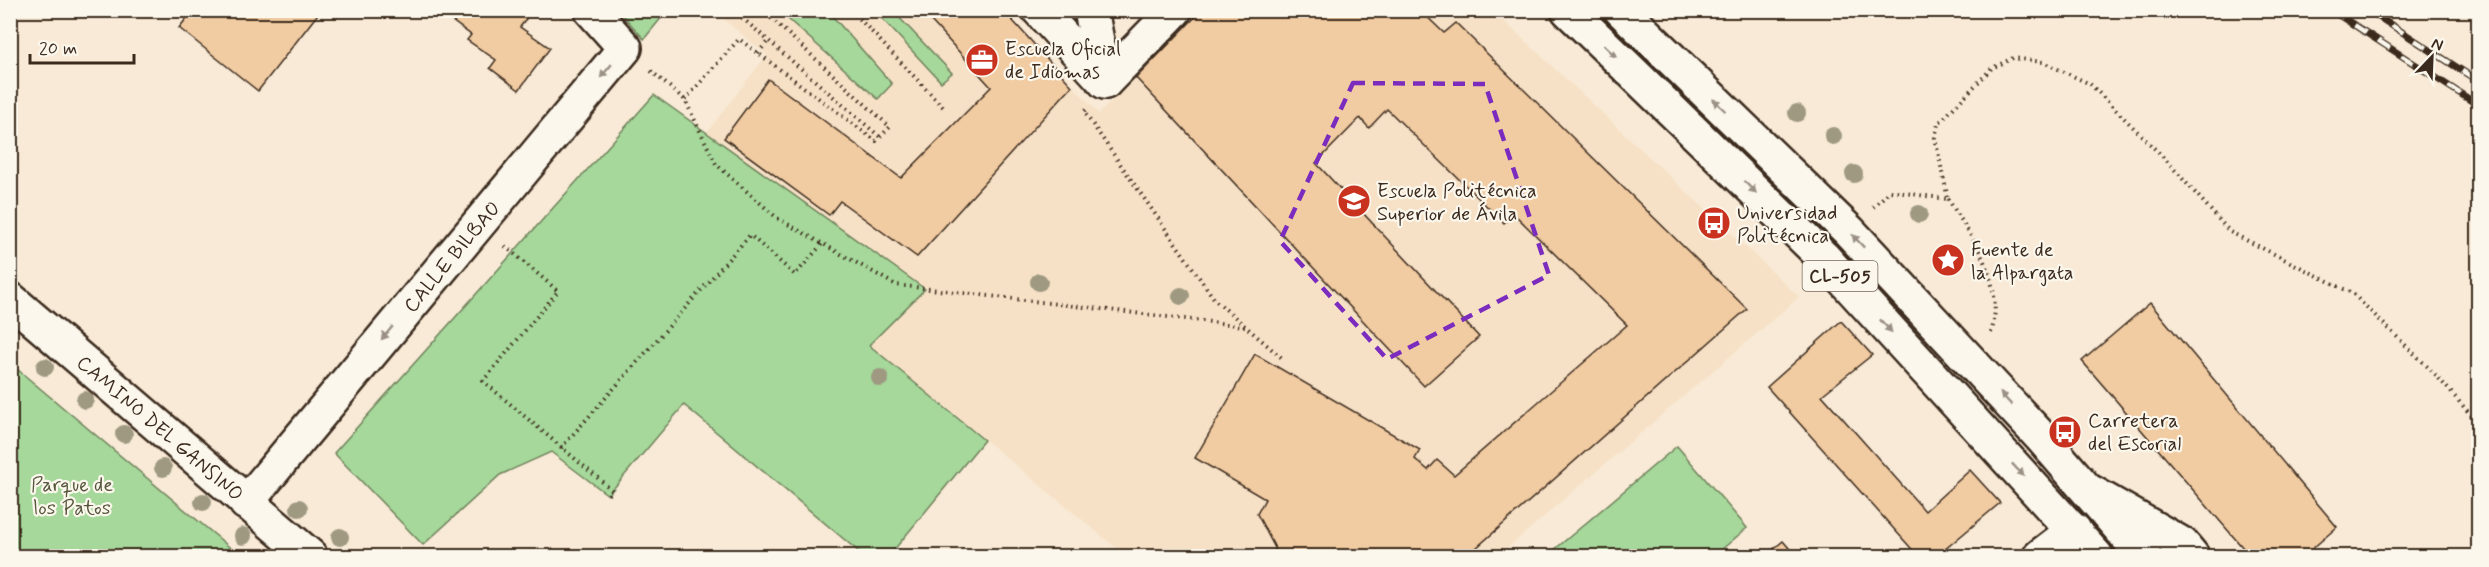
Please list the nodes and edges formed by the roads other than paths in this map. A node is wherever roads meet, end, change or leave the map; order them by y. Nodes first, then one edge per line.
1 (591, 10) edge
2 (1039, 10) edge
3 (1091, 10) edge
4 (1175, 10) edge
5 (1568, 10) edge
6 (1622, 10) edge
7 (1105, 82) junction
8 (10, 298) edge
9 (2087, 490) junction
10 (246, 503) junction
11 (2073, 530) junction
12 (2044, 555) edge
13 (310, 556) edge
14 (2096, 556) edge
15 (2144, 556) edge
16 (2193, 556) edge

1 -> 10 main road, CALLE BILBAO
2 - 7 main road
3 - 7 main road
4 - 7 main road
5 -> 11 main road, CL-505
9 -> 6 main road, CL-505
8 - 10 main road, CAMINO DEL GANSINO
9 - 15 main road, CL-505
9 - 16 main road
10 - 13 main road, CAMINO DEL GANSINO
11 - 12 main road
11 - 14 main road, CL-505

